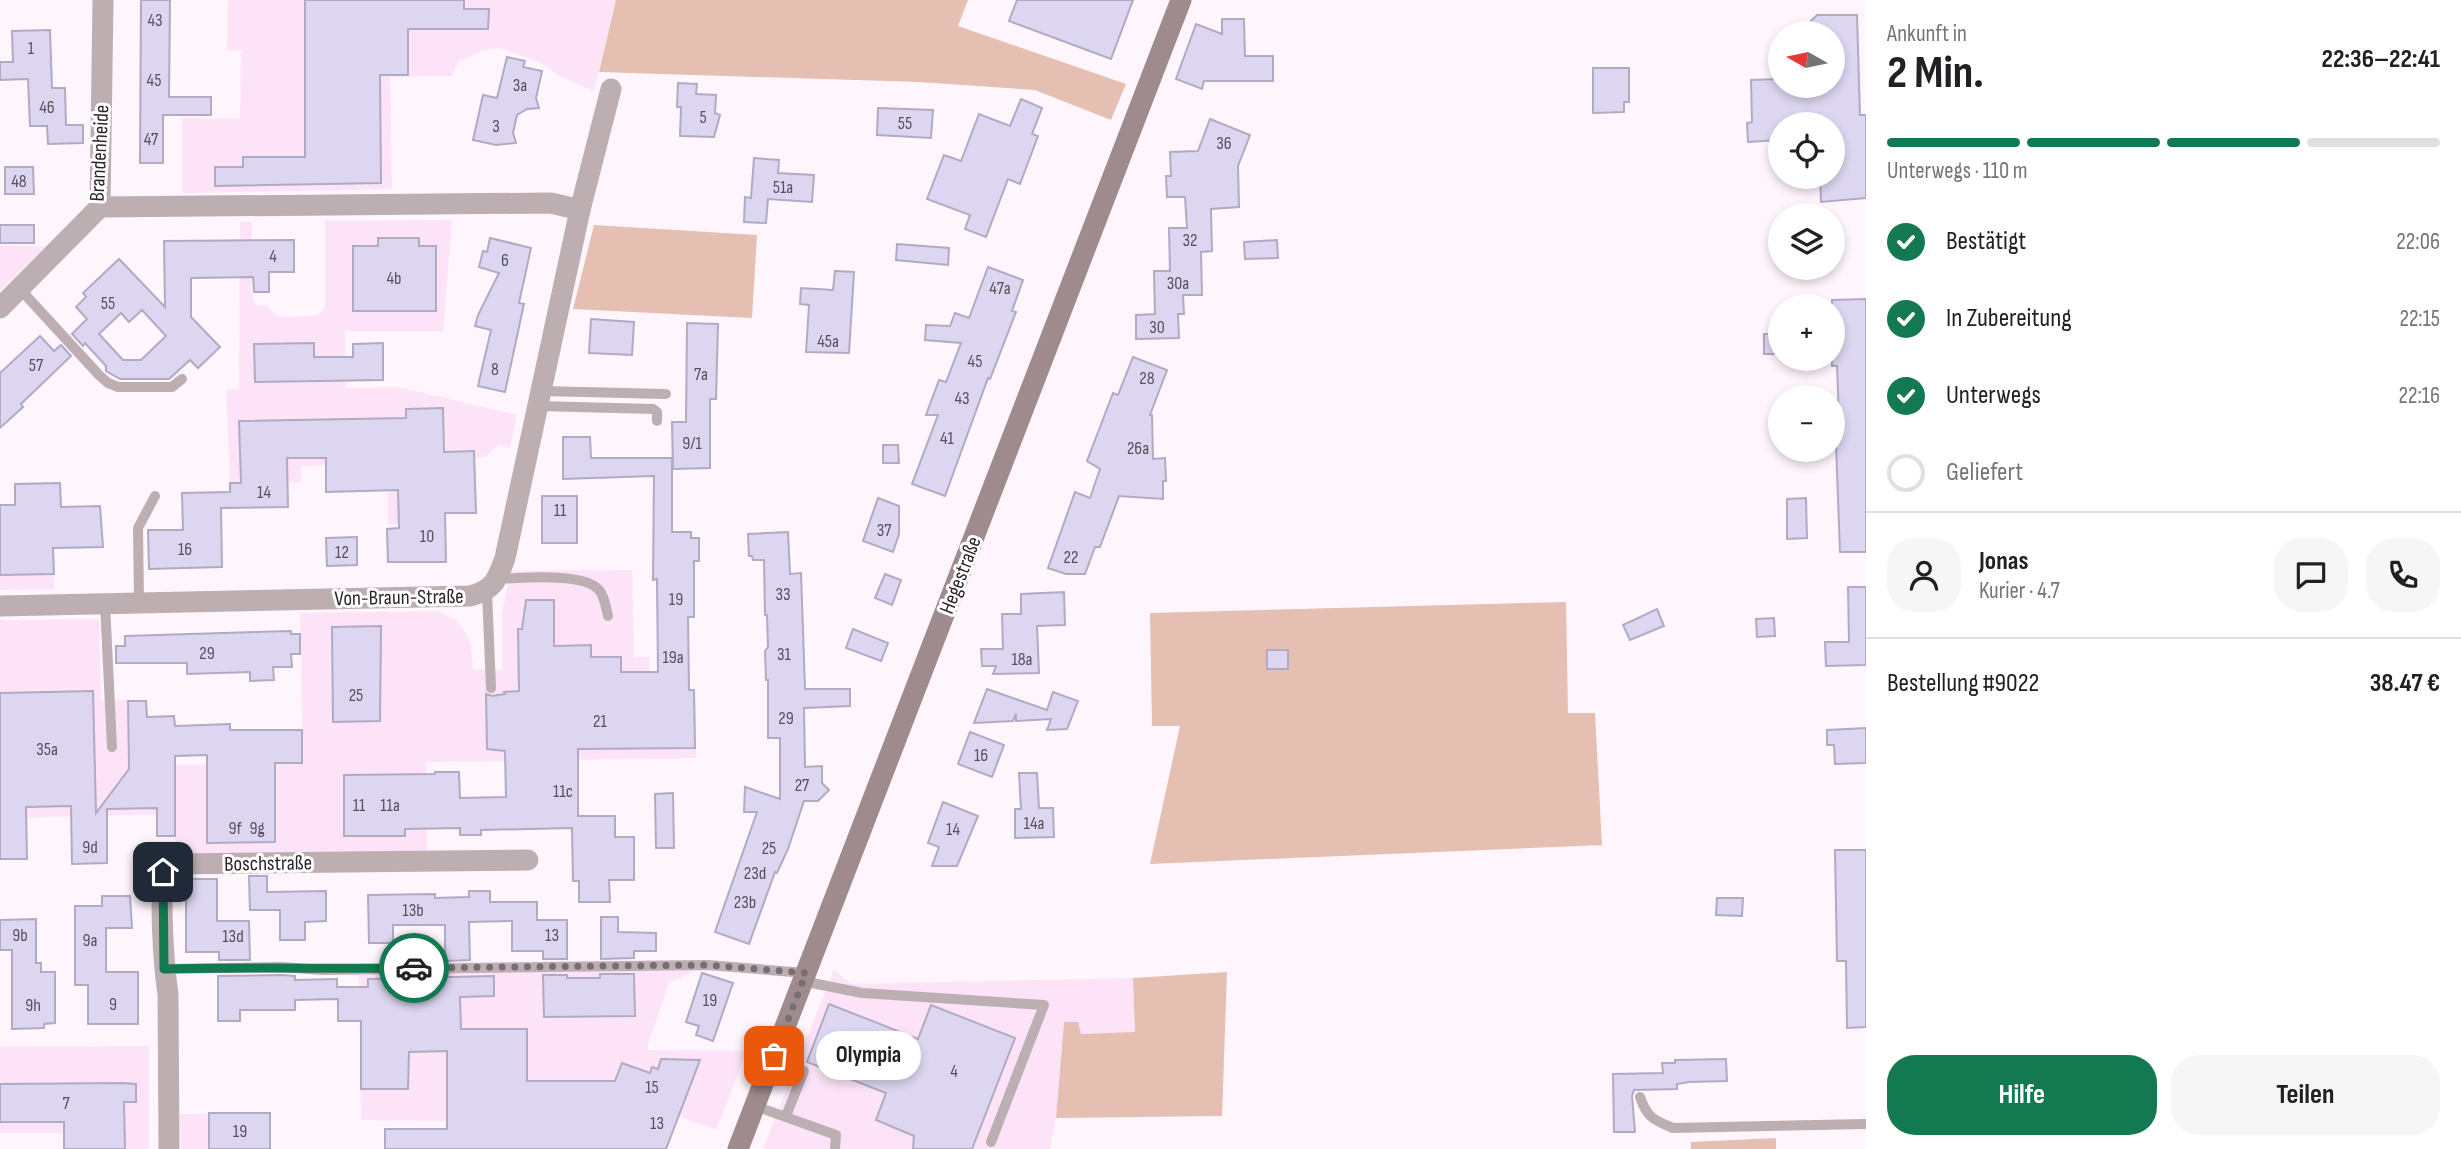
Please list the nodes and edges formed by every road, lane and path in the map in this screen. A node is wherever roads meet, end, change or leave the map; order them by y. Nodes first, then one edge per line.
1 (103, 0) edge
2 (1181, 0) edge
3 (611, 89) dead end
4 (100, 207) junction
5 (580, 210) junction
6 (19, 288) junction
7 (0, 308) edge
8 (182, 379) dead end
9 (666, 394) dead end
10 (540, 399) junction
11 (657, 421) dead end
12 (155, 496) dead end
13 (492, 585) junction
14 (139, 603) junction
15 (105, 604) junction
16 (0, 606) edge
17 (608, 616) dead end
18 (491, 688) dead end
19 (112, 747) dead end
20 (528, 860) dead end
21 (164, 969) junction
22 (804, 977) junction
23 (804, 1071) dead end
24 (1640, 1097) dead end
25 (755, 1106) junction
26 (786, 1116) junction
27 (1866, 1124) edge
28 (991, 1142) dead end
29 (169, 1149) edge
30 (738, 1149) edge
31 (835, 1149) edge

1 - 4 street, Brandenheide
2 - 22 street, Hegestraße
3 - 5 street
4 - 5 street
4 - 6 street, Brandenheide
5 - 10 street
6 - 7 street, Brandenheide
6 - 8 lane
9 - 10 lane
10 - 11 lane
10 - 13 street
12 - 14 lane
13 - 14 street, Von-Braun-Straße
13 - 17 lane
13 - 18 lane
14 - 15 street, Von-Braun-Straße
15 - 16 street, Von-Braun-Straße
15 - 19 lane
20 - 21 street, Boschstraße
21 - 22 lane
21 - 29 street, Boschstraße
22 - 25 street, Hegestraße
22 - 28 lane
23 - 26 lane
24 - 27 lane
25 - 26 lane
25 - 30 street, Hegestraße
26 - 31 lane

